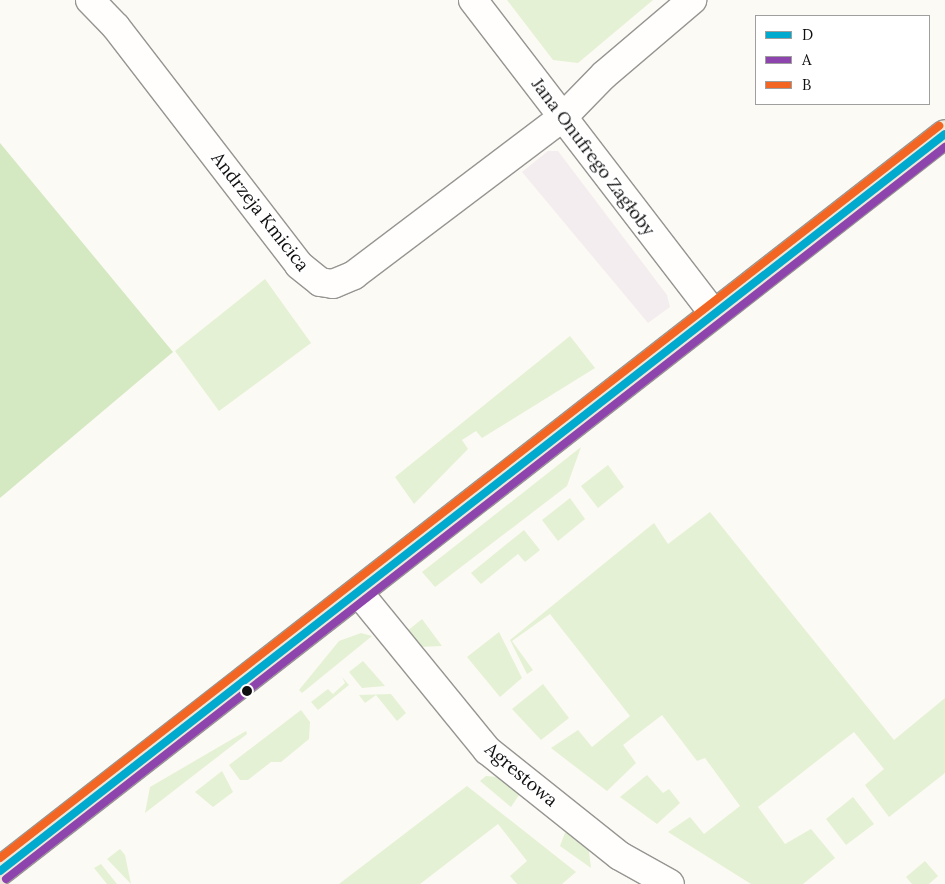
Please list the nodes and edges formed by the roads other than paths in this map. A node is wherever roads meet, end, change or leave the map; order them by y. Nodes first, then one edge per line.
1 (90, 0) edge
2 (473, 0) edge
3 (692, 0) edge
4 (563, 117) junction
5 (945, 134) edge
6 (713, 313) junction
7 (360, 593) junction
8 (0, 871) edge
9 (670, 884) edge

1 - 4 street, Andrzeja Kmicica
2 - 4 street, Jana Onufrego Zagłoby
3 - 4 street, Andrzeja Kmicica
4 - 6 street, Jana Onufrego Zagłoby
5 - 6 main road
6 - 7 main road
7 - 8 main road
7 - 9 street, Agrestowa

